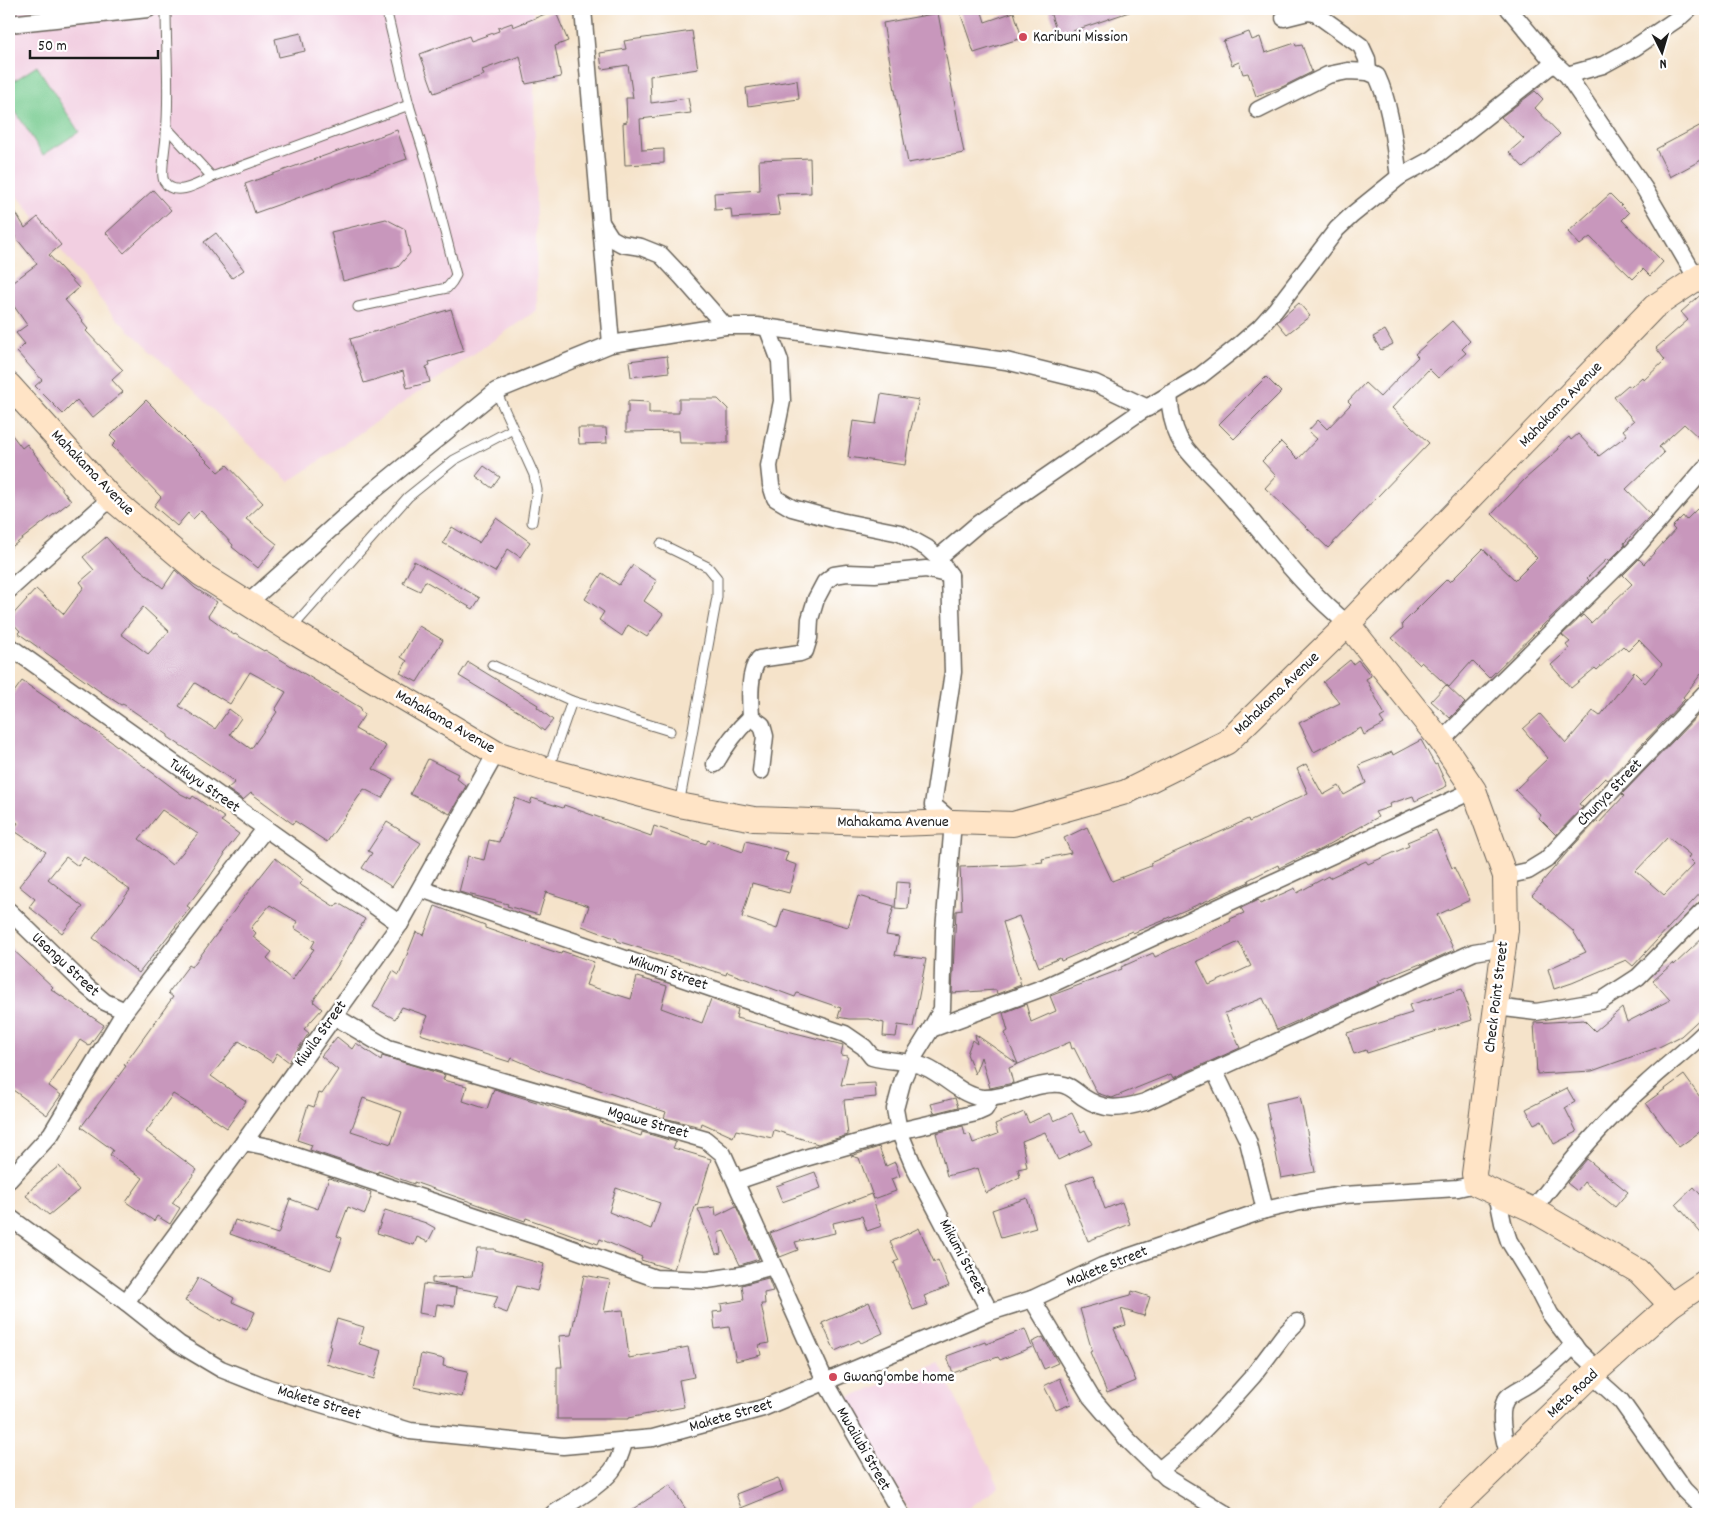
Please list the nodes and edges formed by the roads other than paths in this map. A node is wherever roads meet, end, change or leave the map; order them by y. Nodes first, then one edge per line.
1 (148, 9) edge
2 (166, 9) edge
3 (386, 9) edge
4 (583, 9) edge
5 (1509, 9) edge
6 (1689, 9) edge
7 (1284, 18) dead end
8 (9, 24) edge
9 (1554, 63) junction
10 (1368, 72) junction
11 (1567, 75) junction
12 (409, 105) junction
13 (1258, 110) dead end
14 (167, 128) junction
15 (212, 177) junction
16 (1399, 177) junction
17 (602, 224) junction
18 (1701, 276) edge
19 (358, 308) dead end
20 (725, 326) junction
21 (767, 327) junction
22 (611, 344) junction
23 (9, 385) edge
24 (496, 391) junction
25 (1169, 394) junction
26 (1148, 408) junction
27 (513, 429) junction
28 (1705, 468) edge
29 (111, 498) junction
30 (532, 522) dead end
31 (661, 544) dead end
32 (938, 558) junction
33 (950, 575) junction
34 (9, 590) edge
35 (247, 604) junction
36 (1348, 624) junction
37 (290, 630) junction
38 (9, 646) edge
39 (492, 665) dead end
40 (1705, 693) edge
41 (572, 701) junction
42 (751, 716) junction
43 (670, 731) dead end
44 (1441, 742) junction
45 (496, 754) junction
46 (715, 764) dead end
47 (548, 770) junction
48 (761, 771) dead end
49 (1474, 790) junction
50 (679, 805) junction
51 (953, 822) junction
52 (265, 829) junction
53 (1505, 876) junction
54 (421, 889) junction
55 (1705, 909) edge
56 (9, 911) edge
57 (400, 924) junction
58 (1504, 947) junction
59 (1496, 1007) junction
60 (125, 1011) junction
61 (334, 1016) junction
62 (931, 1029) junction
63 (1705, 1032) edge
64 (910, 1063) junction
65 (1214, 1070) junction
66 (992, 1098) junction
67 (899, 1131) junction
68 (244, 1142) junction
69 (9, 1180) edge
70 (737, 1181) junction
71 (1476, 1184) junction
72 (1497, 1194) junction
73 (1264, 1210) junction
74 (1533, 1210) junction
75 (9, 1216) edge
76 (773, 1266) junction
77 (1705, 1282) edge
78 (1032, 1299) junction
79 (126, 1302) junction
80 (1671, 1305) junction
81 (990, 1312) junction
82 (1297, 1322) dead end
83 (1574, 1346) junction
84 (1595, 1373) junction
85 (826, 1383) junction
86 (625, 1440) junction
87 (1509, 1455) junction
88 (1158, 1470) junction
89 (1705, 1511) edge
90 (553, 1514) edge
91 (900, 1514) edge
92 (1226, 1514) edge
93 (1448, 1514) edge

1 - 8 street
2 - 14 lane
3 - 12 lane
4 - 17 street
5 - 9 street
6 - 11 street
7 - 10 street
9 - 11 street
9 - 16 street
10 - 13 street
10 - 16 street
11 - 18 street
12 - 15 lane
12 - 19 lane
14 - 15 lane
14 - 15 lane
16 - 25 street
17 - 20 street
17 - 22 street
18 - 36 street, Mahakama Avenue
20 - 21 street
20 - 22 street
21 - 26 street
21 - 32 street
22 - 24 street
23 - 29 street, Mahakama Avenue
24 - 27 lane
24 - 35 street
25 - 26 street
25 - 36 street
26 - 32 street
27 - 30 lane
27 - 37 lane
28 - 44 street
29 - 34 street
29 - 35 street, Mahakama Avenue
31 - 50 lane
32 - 33 street
33 - 42 street
33 - 51 street
35 - 37 street, Mahakama Avenue
36 - 44 street, Check Point Street
36 - 51 street, Mahakama Avenue
37 - 45 street, Mahakama Avenue
38 - 52 street, Tukuyu Street
39 - 41 lane
40 - 53 street, Chunya Street
41 - 43 lane
41 - 47 lane
42 - 46 street
42 - 48 street
44 - 49 street, Check Point Street
45 - 47 street, Mahakama Avenue
45 - 54 street, Kiwila Street
47 - 50 street, Mahakama Avenue
49 - 53 street, Check Point Street
49 - 62 street
50 - 51 street, Mahakama Avenue
51 - 62 street, Mikumi Street
52 - 57 street, Tukuyu Street
52 - 60 street
53 - 58 street, Check Point Street
54 - 57 street, Kiwila Street
54 - 64 street, Mikumi Street
55 - 59 street
56 - 60 street, Usangu Street
57 - 61 street, Kiwila Street
58 - 59 street, Check Point Street
58 - 65 street
59 - 71 street, Check Point Street
60 - 69 street
61 - 68 street, Kiwila Street
61 - 70 street, Mgawe Street
62 - 64 street, Mikumi Street
63 - 74 street
64 - 66 street
64 - 67 street, Mikumi Street
65 - 66 street
65 - 73 street
66 - 67 street
67 - 70 street
67 - 81 street, Mikumi Street
68 - 76 street
68 - 79 street, Kiwila Street
70 - 76 street, Mgawe Street
71 - 72 street
71 - 73 street, Makete Street
72 - 74 street
72 - 83 street
73 - 78 street, Makete Street
74 - 80 street
75 - 79 street, Makete Street
76 - 85 street, Mgawe Street
77 - 80 street, Meta Road
78 - 81 street, Makete Street
78 - 88 street
79 - 86 street, Makete Street
80 - 84 street, Meta Road
81 - 85 street, Makete Street
82 - 88 street
83 - 84 street
83 - 87 street
84 - 87 street, Meta Road
84 - 89 street
85 - 86 street, Makete Street
85 - 91 street, Mwailubi Street
86 - 90 street
87 - 93 street, Meta Road
88 - 92 street

